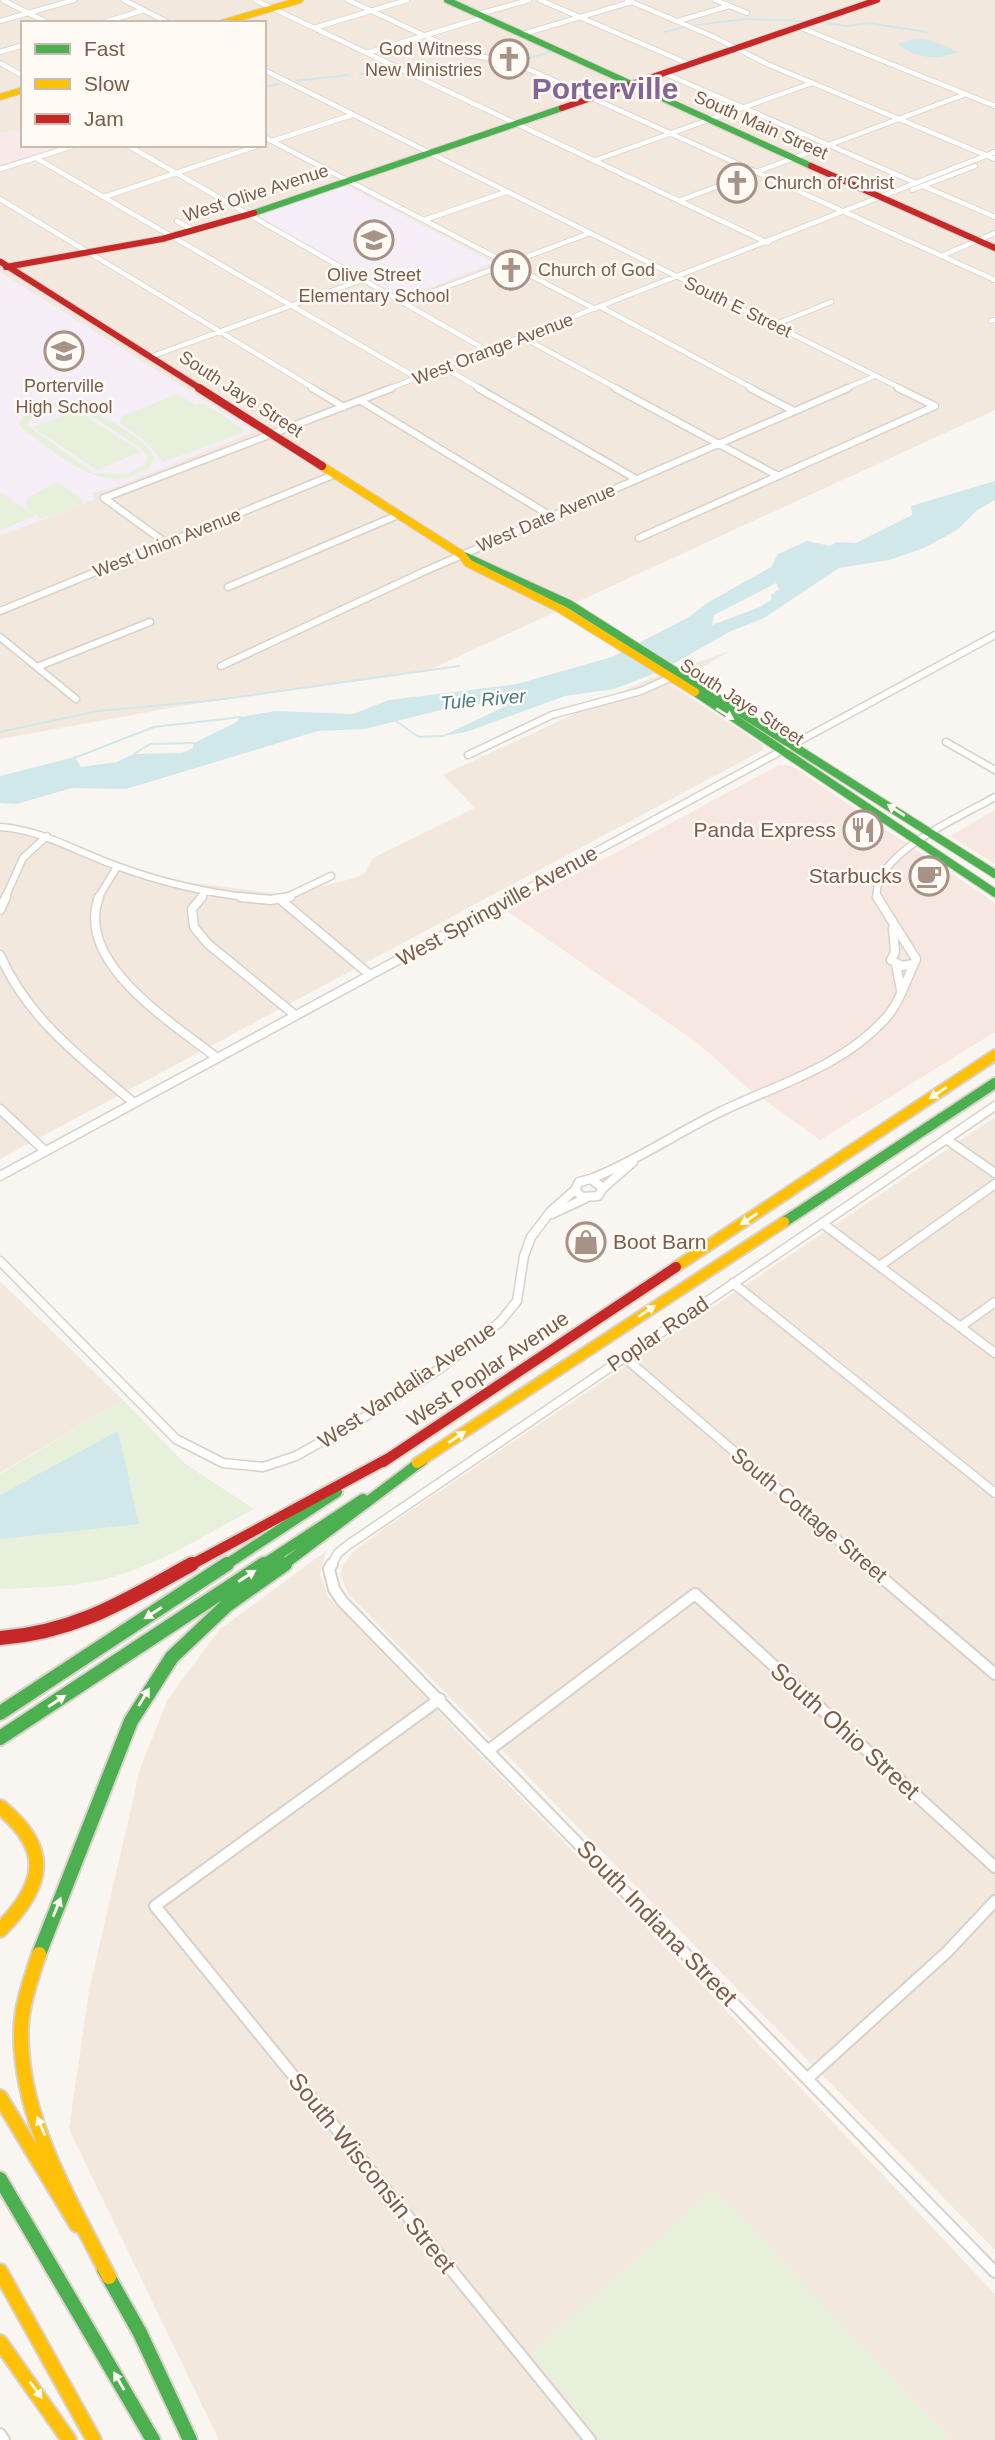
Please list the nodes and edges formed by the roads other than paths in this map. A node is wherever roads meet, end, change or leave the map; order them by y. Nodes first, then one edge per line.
1 (4, 0) edge
2 (74, 0) edge
3 (124, 0) edge
4 (255, 0) edge
5 (300, 0) edge
6 (348, 0) edge
7 (407, 0) edge
8 (447, 0) edge
9 (528, 0) edge
10 (540, 0) edge
11 (715, 0) edge
12 (877, 0) edge
13 (632, 1) edge
14 (729, 6) junction
15 (272, 8) junction
16 (144, 10) junction
17 (371, 10) junction
18 (29, 13) junction
19 (747, 13) dead end
20 (482, 15) junction
21 (579, 17) junction
22 (0, 21) edge
23 (44, 21) edge
24 (108, 21) edge
25 (165, 21) edge
26 (229, 21) edge
27 (678, 21) junction
28 (799, 27) junction
29 (314, 28) junction
30 (523, 34) junction
31 (423, 35) junction
32 (21, 47) edge
33 (737, 48) junction
34 (0, 52) edge
35 (365, 52) junction
36 (497, 52) dead end
37 (481, 57) junction
38 (0, 64) edge
39 (689, 64) junction
40 (266, 71) edge
41 (666, 74) junction
42 (21, 75) edge
43 (812, 83) junction
44 (629, 84) junction
45 (21, 91) edge
46 (966, 94) junction
47 (0, 97) edge
48 (591, 97) junction
49 (995, 106) edge
50 (744, 108) junction
51 (352, 115) junction
52 (899, 119) junction
53 (708, 121) junction
54 (516, 123) junction
55 (671, 134) junction
56 (266, 138) edge
57 (273, 141) junction
58 (266, 144) edge
59 (828, 145) junction
60 (70, 147) edge
61 (130, 147) edge
62 (256, 147) edge
63 (428, 152) junction
64 (995, 152) edge
65 (987, 155) junction
66 (36, 158) junction
67 (792, 158) junction
68 (995, 158) edge
69 (596, 160) junction
70 (0, 169) edge
71 (756, 172) junction
72 (175, 173) junction
73 (347, 179) junction
74 (916, 183) junction
75 (923, 186) junction
76 (302, 192) junction
77 (506, 192) junction
78 (104, 197) junction
79 (882, 198) junction
80 (0, 200) edge
81 (681, 200) junction
82 (287, 202) junction
83 (845, 213) junction
84 (246, 214) junction
85 (995, 217) edge
86 (425, 220) junction
87 (177, 221) dead end
88 (191, 229) junction
89 (590, 233) junction
90 (995, 233) edge
91 (172, 236) junction
92 (977, 240) junction
93 (768, 243) junction
94 (995, 248) edge
95 (87, 251) junction
96 (941, 256) junction
97 (2, 264) edge
98 (508, 264) junction
99 (678, 278) junction
100 (362, 280) junction
101 (995, 280) edge
102 (831, 302) dead end
103 (403, 303) junction
104 (292, 305) junction
105 (598, 308) junction
106 (774, 325) junction
107 (220, 331) junction
108 (522, 337) junction
109 (488, 351) junction
110 (150, 357) junction
111 (443, 367) junction
112 (874, 376) junction
113 (416, 378) junction
114 (360, 401) junction
115 (344, 407) junction
116 (794, 411) junction
117 (270, 433) junction
118 (718, 444) junction
119 (333, 475) junction
120 (778, 476) junction
121 (636, 480) junction
122 (398, 515) junction
123 (551, 516) junction
124 (639, 538) dead end
125 (166, 543) junction
126 (462, 555) junction
127 (228, 587) dead end
128 (0, 611) edge
129 (150, 622) dead end
130 (995, 635) edge
131 (0, 637) edge
132 (221, 666) dead end
133 (37, 667) junction
134 (674, 675) junction
135 (75, 699) dead end
136 (947, 741) dead end
137 (789, 748) junction
138 (468, 755) dead end
139 (995, 770) edge
140 (995, 797) edge
141 (0, 827) edge
142 (932, 834) junction
143 (47, 836) junction
144 (918, 842) junction
145 (117, 867) junction
146 (995, 874) edge
147 (331, 876) dead end
148 (10, 884) junction
149 (0, 885) edge
150 (206, 891) junction
151 (995, 893) edge
152 (281, 900) junction
153 (0, 910) edge
154 (893, 929) junction
155 (895, 952) junction
156 (909, 952) junction
157 (0, 955) edge
158 (895, 964) junction
159 (913, 964) junction
160 (370, 975) junction
161 (901, 990) junction
162 (295, 1015) junction
163 (995, 1055) edge
164 (217, 1058) junction
165 (995, 1083) edge
166 (134, 1103) junction
167 (995, 1106) edge
168 (0, 1109) edge
169 (946, 1139) junction
170 (45, 1151) junction
171 (633, 1162) junction
172 (995, 1173) edge
173 (0, 1176) edge
174 (591, 1179) junction
175 (995, 1184) edge
176 (603, 1188) junction
177 (575, 1190) junction
178 (586, 1198) junction
179 (552, 1213) junction
180 (822, 1223) junction
181 (881, 1265) junction
182 (2, 1266) edge
183 (733, 1283) junction
184 (995, 1302) edge
185 (960, 1327) junction
186 (995, 1353) edge
187 (624, 1357) junction
188 (389, 1458) junction
189 (422, 1460) junction
190 (995, 1493) edge
191 (329, 1569) joint
192 (0, 1638) edge
193 (995, 1674) edge
194 (440, 1699) junction
195 (0, 1713) edge
196 (0, 1738) edge
197 (489, 1749) junction
198 (0, 1807) edge
199 (995, 1867) edge
200 (995, 1901) edge
201 (0, 1930) edge
202 (808, 2078) junction
203 (0, 2097) edge
204 (0, 2179) edge
205 (0, 2272) edge
206 (995, 2272) edge
207 (109, 2277) junction
208 (0, 2289) edge
209 (0, 2342) edge
210 (41, 2344) junction
211 (0, 2434) edge
212 (4, 2440) edge
213 (69, 2440) edge
214 (94, 2440) edge
215 (153, 2440) edge
216 (190, 2440) edge
217 (590, 2440) edge

1 - 18 street
2 - 18 street
3 - 16 street
4 - 15 street
5 - 15 main road
6 - 17 street
7 - 17 street
8 - 20 main road, South Main Street
9 - 20 street
10 - 21 street
11 - 14 street
12 - 28 main road
13 - 21 street
13 - 27 street
14 - 19 street
14 - 27 street
15 - 26 main road
15 - 29 street
16 - 24 street
16 - 25 street
17 - 29 street
17 - 31 street
18 - 22 street
18 - 23 street
20 - 30 main road, South Main Street
20 - 31 street
21 - 30 street
21 - 39 street
27 - 33 street
28 - 33 main road
28 - 46 street
29 - 35 street
30 - 44 main road, South Main Street
31 - 35 street
31 - 37 street
32 - 34 street
33 - 39 main road
33 - 43 street
35 - 54 street
36 - 37 street
37 - 48 street
38 - 42 street
39 - 41 main road
39 - 44 main road
40 - 51 street, South E Street
41 - 44 main road
41 - 50 street
43 - 50 street
43 - 52 street
44 - 48 main road, West Olive Avenue
44 - 53 main road, South Main Street
45 - 47 main road
46 - 49 street
46 - 52 street
48 - 54 main road, West Olive Avenue
48 - 55 street
50 - 53 street
50 - 59 street
51 - 57 street
51 - 63 street, South E Street
52 - 59 street
52 - 65 street
53 - 55 street
53 - 67 main road, South Main Street
54 - 63 main road, West Olive Avenue
54 - 69 street
55 - 69 street
55 - 71 street
56 - 57 street
57 - 58 street
57 - 73 street
59 - 67 street
59 - 74 street
60 - 66 street
61 - 72 street
62 - 72 street
63 - 73 main road, West Olive Avenue
63 - 77 street, South E Street
64 - 65 street
65 - 68 street
65 - 74 street
66 - 70 street
66 - 78 street
67 - 71 street
67 - 79 main road, South Main Street
68 - 75 street
69 - 81 street
71 - 81 street
71 - 83 street
72 - 78 street
72 - 84 street
73 - 76 main road, West Olive Avenue
73 - 82 main road, West Olive Avenue
73 - 86 street
74 - 79 street
75 - 79 street
75 - 85 street
76 - 82 main road
76 - 84 main road, West Olive Avenue
77 - 86 street
77 - 89 street, South E Street
78 - 91 street
79 - 83 street, West Orange Avenue
79 - 92 main road, South Main Street
80 - 95 street
81 - 93 street
82 - 84 main road, West Olive Avenue
83 - 93 street, West Orange Avenue
83 - 96 street
84 - 88 main road, West Olive Avenue
84 - 91 main road, West Olive Avenue
84 - 100 street
86 - 98 street
87 - 88 street
88 - 91 main road, West Olive Avenue
89 - 98 street
89 - 99 street, South E Street
90 - 92 street
91 - 95 main road, West Olive Avenue
91 - 104 street
92 - 94 main road, South Main Street
92 - 96 street
93 - 99 street, West Orange Avenue
95 - 97 main road, West Olive Avenue
95 - 107 street
96 - 101 street
97 - 110 main road, South Jaye Street
98 - 103 street
98 - 105 street
99 - 105 street, West Orange Avenue
99 - 106 street, South E Street
100 - 103 street
100 - 104 street
102 - 106 street
103 - 109 street
104 - 107 street
104 - 113 street
105 - 108 street, West Orange Avenue
105 - 116 street
106 - 112 street, South E Street
107 - 110 street
107 - 115 street
108 - 109 street, West Orange Avenue
108 - 118 street
109 - 111 street, West Orange Avenue
110 - 117 main road, South Jaye Street
111 - 113 street, West Orange Avenue
111 - 121 street
112 - 116 street, West Date Avenue
112 - 120 street, South E Street
113 - 114 street, West Orange Avenue
114 - 115 street, West Orange Avenue
114 - 123 street
115 - 117 street, West Orange Avenue
116 - 118 street, West Date Avenue
117 - 119 main road, South Jaye Street
117 - 125 street, West Orange Avenue
118 - 120 street
118 - 121 street, West Date Avenue
119 - 122 main road, South Jaye Street
119 - 125 street, West Union Avenue
120 - 124 street
121 - 123 street, West Date Avenue
122 - 126 main road, South Jaye Street
122 - 127 street
123 - 126 street, West Date Avenue
125 - 128 street, West Union Avenue
126 - 132 street, West Date Avenue
126 - 134 main road, South Jaye Street
129 - 133 street
130 - 137 street, West Springville Avenue
131 - 133 street
133 - 135 street
134 - 137 main road, South Jaye Street
134 - 138 street
136 - 139 street
142 -> 137 main road, South Jaye Street
137 - 144 main road, South Jaye Street
137 - 160 street, West Springville Avenue
140 - 142 street
141 - 143 street
142 - 144 street
142 - 146 main road, South Jaye Street
143 - 145 street
143 - 148 street
144 - 151 main road, South Jaye Street
144 - 154 street
145 - 150 street
145 - 164 street
147 - 152 street
148 - 149 street
148 - 153 street
150 - 152 street
150 - 162 street
152 - 160 street
154 - 155 street
154 - 156 street
155 - 156 street
155 - 158 street
156 - 159 street
157 - 166 street
158 - 159 street
158 - 161 street
159 - 161 street
160 - 162 street, West Springville Avenue
161 - 171 street
162 - 164 street, West Springville Avenue
163 -> 188 main road, West Poplar Avenue
164 - 166 street, West Springville Avenue
189 -> 165 main road, West Poplar Avenue
166 - 170 street, West Springville Avenue
167 - 169 street, Poplar Road
168 - 170 street
169 - 172 street
169 - 180 street, Poplar Road
170 - 173 street, West Springville Avenue
171 - 174 street
171 - 176 street
174 - 176 street
174 - 177 street, West Vandalia Avenue
175 - 181 street
176 - 178 street, West Vandalia Avenue
177 - 178 street
177 - 179 street, West Vandalia Avenue
178 - 179 street, West Vandalia Avenue
179 - 182 street, West Vandalia Avenue
180 - 181 street
180 - 183 street, Poplar Road
181 - 185 street
183 - 187 street, Poplar Road
183 - 190 street
184 - 185 street
185 - 186 street
187 - 191 street, Poplar Road
187 - 193 street, South Cottage Street
188 - 192 main road
188 -> 195 main road, West Poplar Avenue
196 -> 189 main road, West Poplar Avenue
207 -> 189 main road
191 - 194 street, South Indiana Street
194 - 197 street, South Indiana Street
194 - 217 street, South Wisconsin Street
197 - 199 street, South Ohio Street
197 - 202 street, South Indiana Street
198 - 201 main road
200 - 202 street
202 - 206 street, South Indiana Street
203 - 207 main road
215 -> 204 main road
205 - 210 main road
207 - 216 main road
208 - 210 main road
209 -> 213 main road
210 - 214 main road
211 - 212 street

